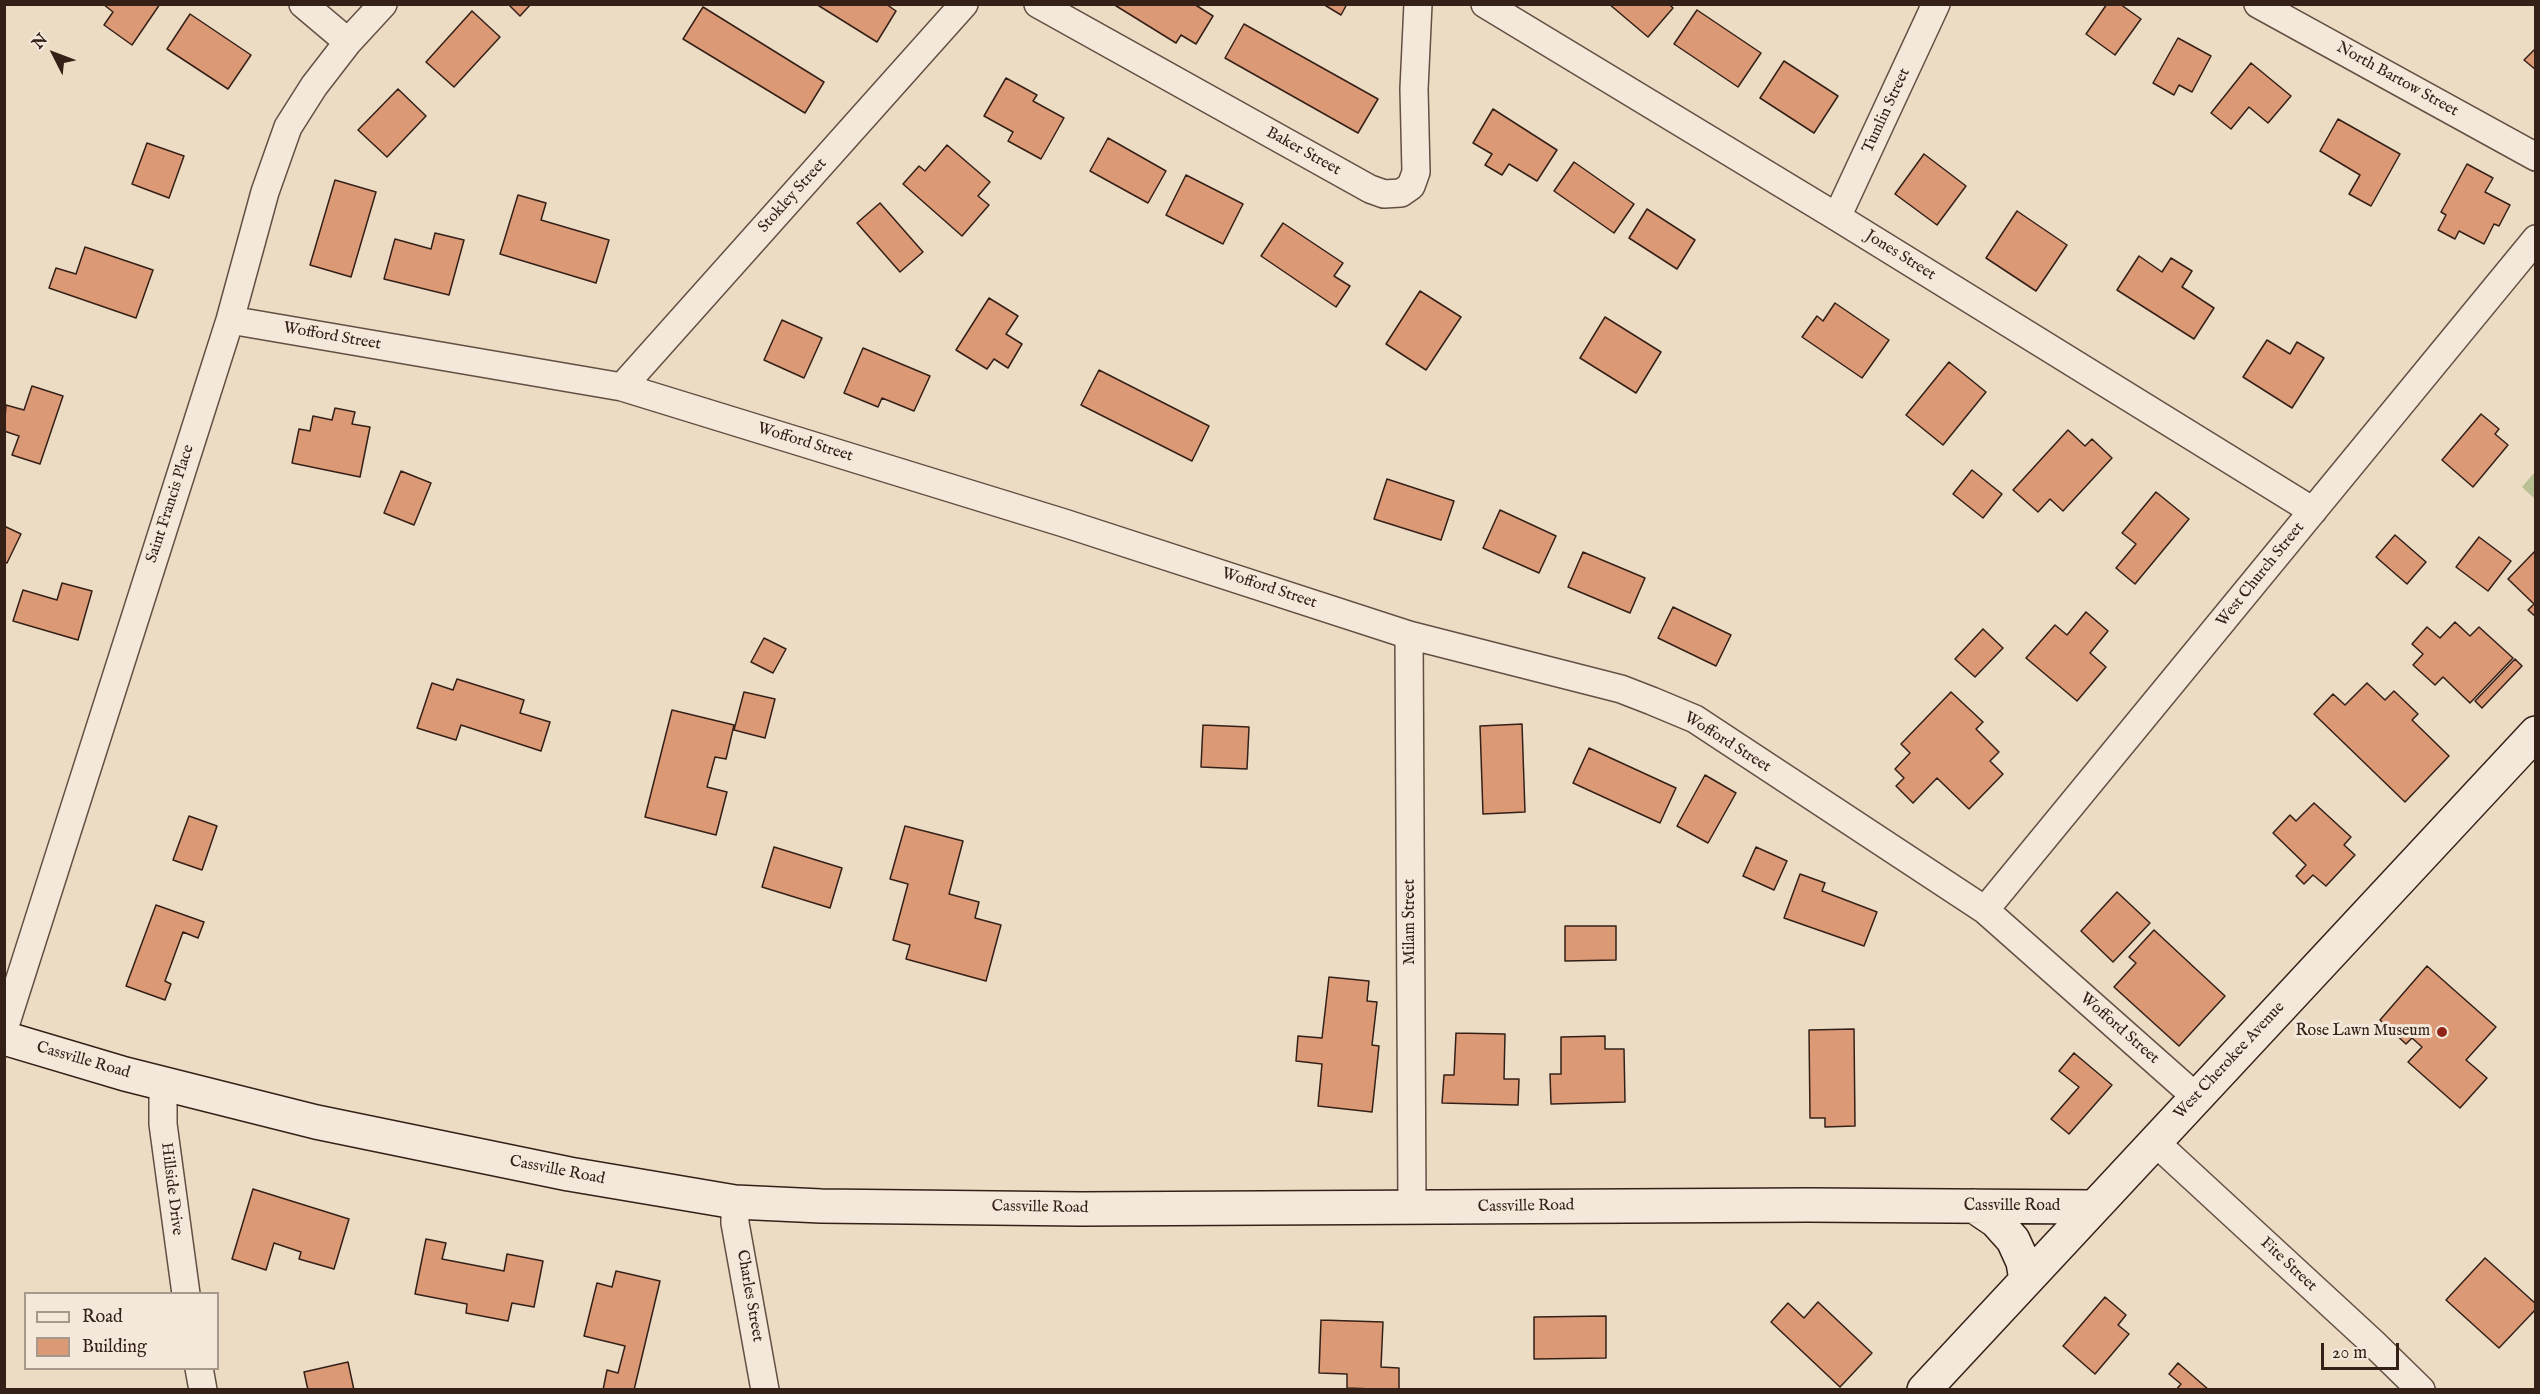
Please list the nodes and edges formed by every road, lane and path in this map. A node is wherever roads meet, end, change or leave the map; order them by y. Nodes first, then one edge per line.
1 (303, 4) edge
2 (383, 4) edge
3 (964, 4) edge
4 (1038, 4) edge
5 (1418, 4) edge
6 (1485, 4) edge
7 (1936, 4) edge
8 (2258, 4) edge
9 (348, 42) junction
10 (2535, 157) edge
11 (1837, 217) junction
12 (2535, 239) edge
13 (230, 320) junction
14 (622, 387) junction
15 (2313, 511) junction
16 (1409, 635) junction
17 (2535, 733) edge
18 (1985, 910) junction
19 (4, 1029) edge
20 (4, 1038) edge
21 (166, 1085) junction
22 (2196, 1097) junction
23 (2155, 1142) junction
24 (735, 1202) junction
25 (1974, 1206) junction
26 (2094, 1207) junction
27 (1412, 1208) junction
28 (2026, 1280) junction
29 (186, 1292) edge
30 (199, 1370) edge
31 (203, 1389) edge
32 (765, 1389) edge
33 (1924, 1389) edge
34 (2421, 1389) edge

1 - 9 street
2 - 9 street, Saint Francis Place
3 - 14 street, Stokley Street
4 - 5 street, Baker Street
6 - 11 street, Jones Street
7 - 11 street, Tumlin Street
8 - 10 street, North Bartow Street
9 - 13 street, Saint Francis Place
11 - 15 street, Jones Street
12 - 15 street, West Church Street
13 - 14 street, Wofford Street
13 - 19 street, Saint Francis Place
14 - 16 street, Wofford Street
15 - 18 street, West Church Street
16 - 18 street, Wofford Street
16 - 27 street, Milam Street
17 - 22 main road, West Cherokee Avenue
18 - 22 street, Wofford Street
20 - 21 main road, Cassville Road
21 - 24 main road, Cassville Road
21 - 29 street, Hillside Drive
22 - 23 main road, West Cherokee Avenue
23 - 26 main road, West Cherokee Avenue
23 - 34 street, Fite Street
24 - 27 main road, Cassville Road
24 - 32 street, Charles Street
25 - 26 main road, Cassville Road
25 - 27 main road, Cassville Road
25 - 28 main road
26 - 28 main road, West Cherokee Avenue
28 - 33 main road, West Cherokee Avenue
30 - 31 street

